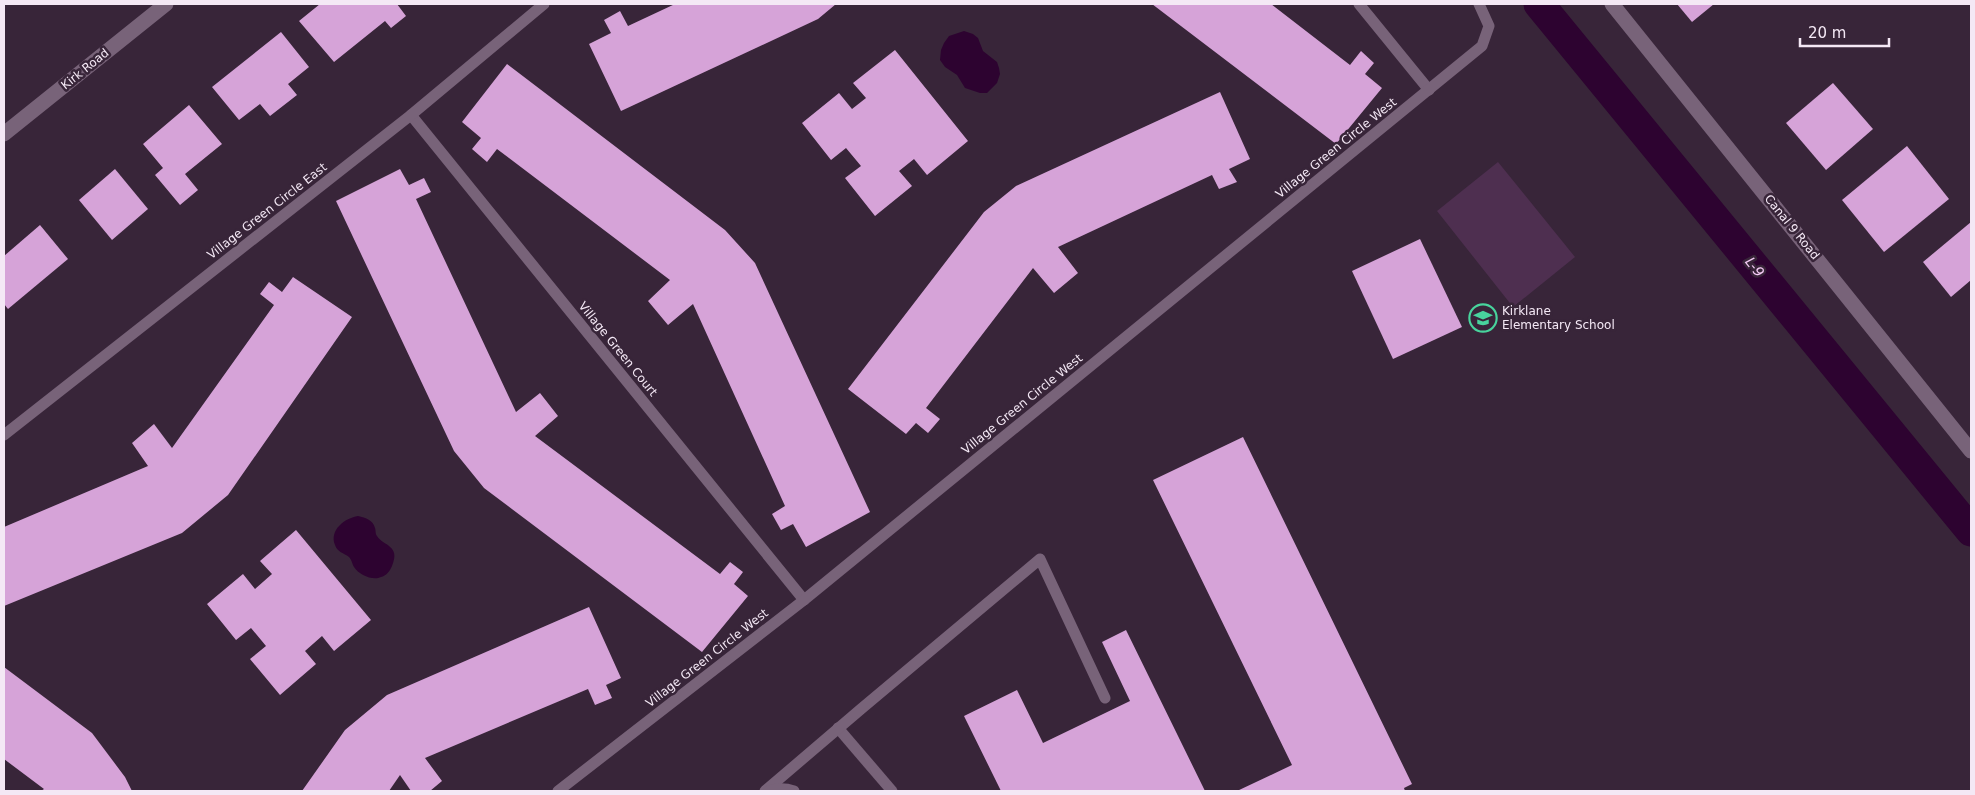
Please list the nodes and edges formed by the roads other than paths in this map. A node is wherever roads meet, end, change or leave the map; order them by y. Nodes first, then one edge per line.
1 (166, 4) edge
2 (544, 4) edge
3 (1359, 4) edge
4 (1479, 4) edge
5 (1612, 4) edge
6 (1429, 90) junction
7 (411, 115) junction
8 (4, 134) edge
9 (4, 435) edge
10 (1971, 451) edge
11 (804, 600) junction
12 (1105, 698) dead end
13 (838, 728) junction
14 (558, 791) edge
15 (767, 791) edge
16 (794, 791) edge
17 (892, 791) edge

1 - 8 street, Kirk Road
2 - 7 lane, Village Green Circle East
3 - 6 lane
4 - 6 lane, Village Green Circle West
5 - 10 street, Canal 9 Road
6 - 11 lane, Village Green Circle West
7 - 9 lane, Village Green Circle East
7 - 11 lane, Village Green Court
11 - 14 lane, Village Green Circle West
12 - 13 lane
13 - 15 lane
13 - 17 lane
15 - 16 lane

